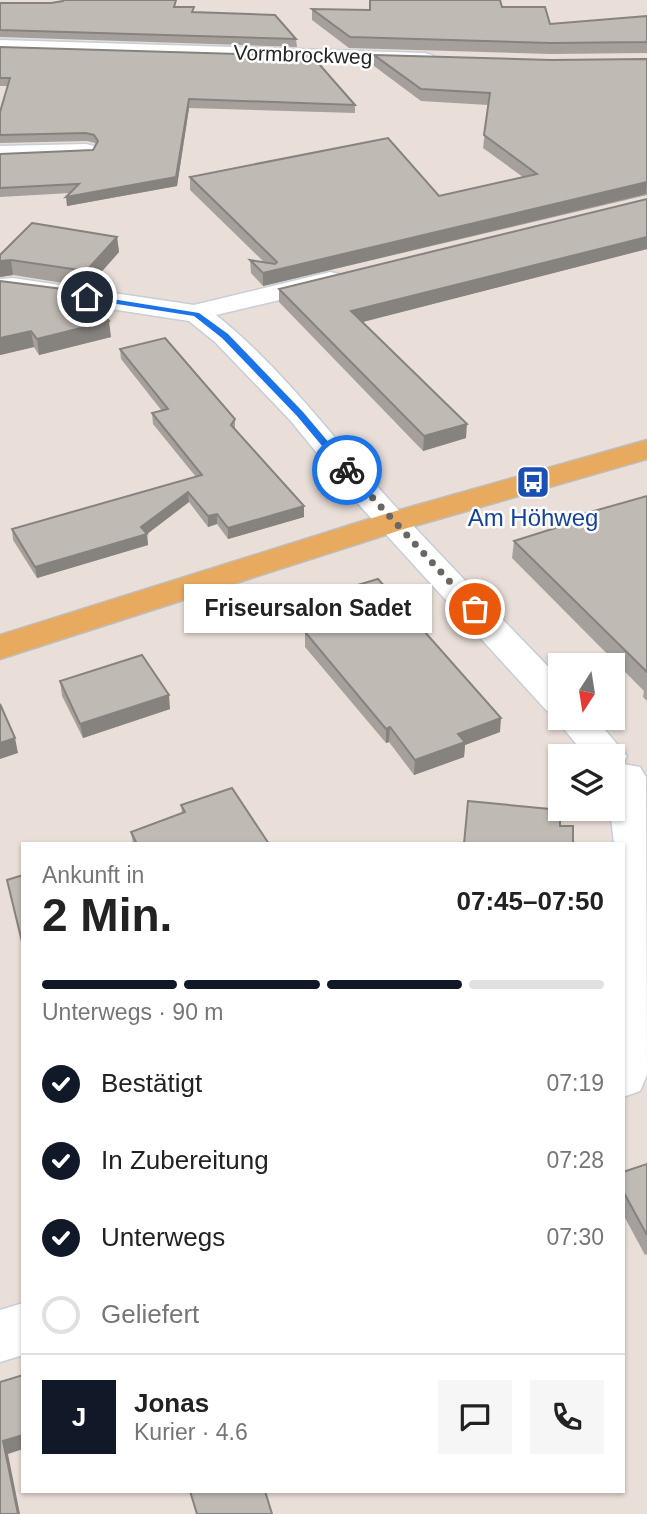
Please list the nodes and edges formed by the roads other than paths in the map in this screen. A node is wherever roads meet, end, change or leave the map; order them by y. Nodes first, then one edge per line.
1 (0, 46) edge
2 (440, 60) edge
3 (86, 151) edge
4 (0, 153) edge
5 (353, 274) edge
6 (0, 287) edge
7 (197, 314) junction
8 (647, 449) edge
9 (393, 522) junction
10 (0, 647) edge
11 (548, 689) edge
12 (585, 730) edge
13 (597, 744) edge
14 (625, 781) edge
15 (643, 1016) edge
16 (625, 1071) edge
17 (21, 1330) edge
18 (0, 1336) edge

1 - 2 street, Vormbrockweg
3 - 4 street
5 - 7 street
6 - 7 street
7 - 9 street
8 - 9 main road
9 - 10 main road
9 - 11 street
12 - 13 street
14 - 15 street
15 - 16 street
17 - 18 street

